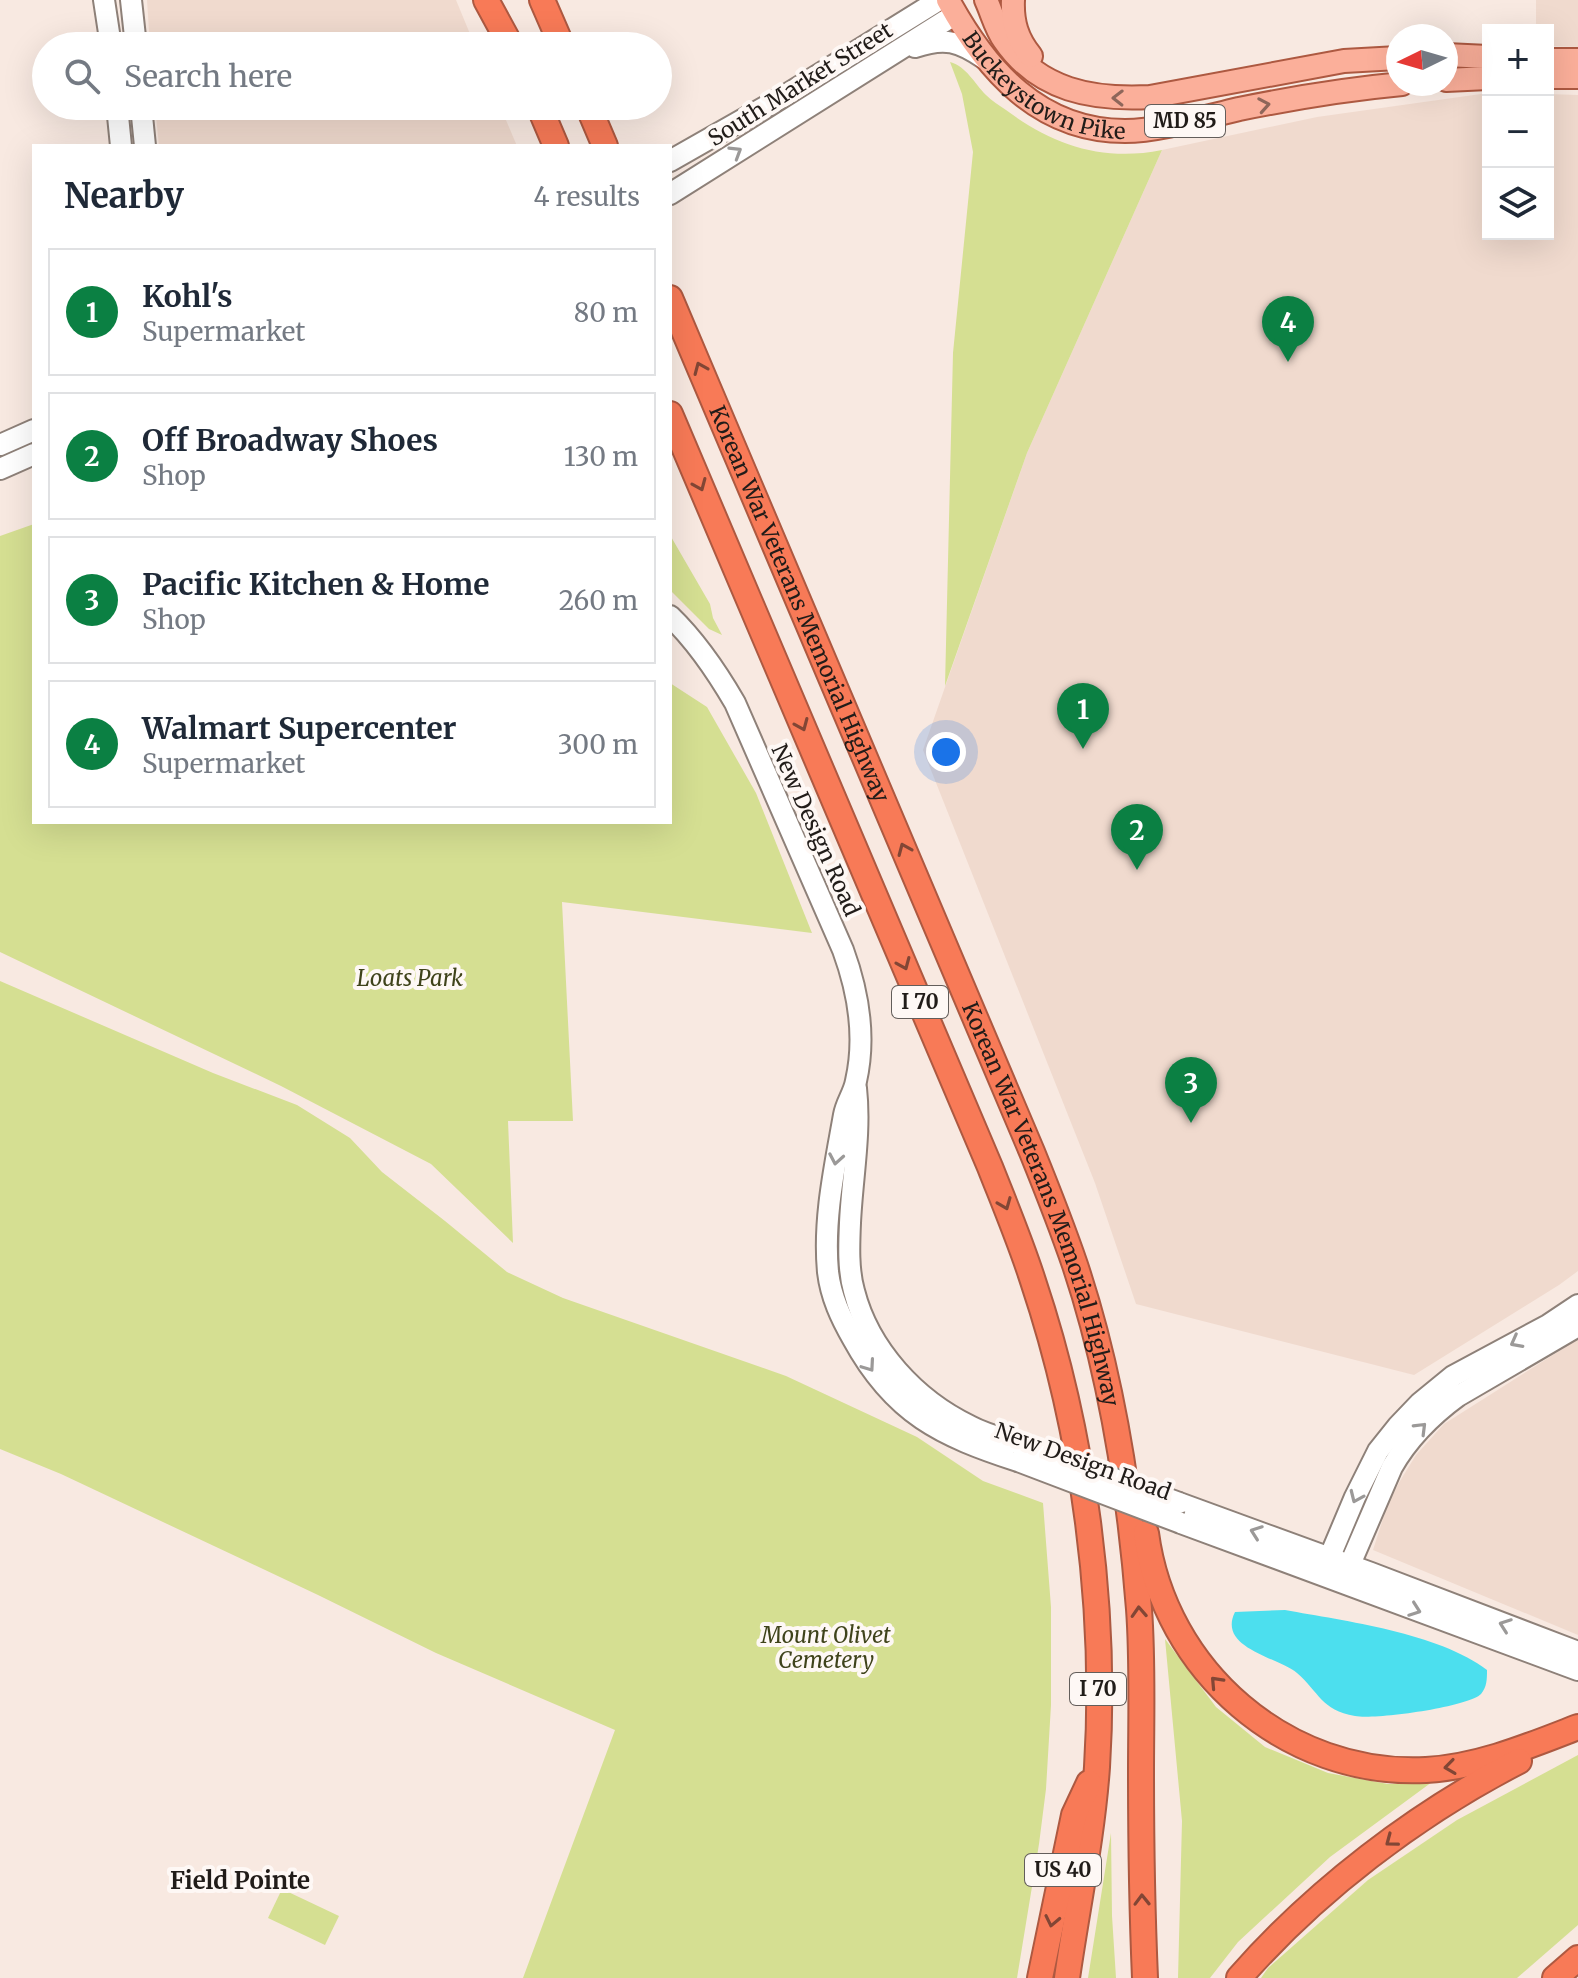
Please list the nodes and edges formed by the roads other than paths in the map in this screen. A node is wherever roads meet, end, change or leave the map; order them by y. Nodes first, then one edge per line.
1 (104, 0) edge
2 (131, 0) edge
3 (486, 0) edge
4 (494, 0) edge
5 (542, 0) edge
6 (552, 0) edge
7 (917, 0) edge
8 (977, 0) edge
9 (986, 0) edge
10 (1013, 0) edge
11 (947, 5) edge
12 (900, 25) junction
13 (109, 32) edge
14 (134, 32) edge
15 (505, 32) edge
16 (507, 32) edge
17 (558, 32) edge
18 (561, 32) edge
19 (888, 56) junction
20 (1458, 56) edge
21 (1482, 57) edge
22 (1386, 59) edge
23 (1554, 60) edge
24 (1578, 60) edge
25 (987, 61) junction
26 (1554, 77) edge
27 (1578, 77) edge
28 (1482, 78) edge
29 (1458, 79) edge
30 (1386, 85) edge
31 (1071, 90) junction
32 (118, 120) edge
33 (142, 120) edge
34 (545, 120) edge
35 (594, 120) edge
36 (121, 144) edge
37 (145, 144) edge
38 (555, 144) edge
39 (604, 144) edge
40 (672, 160) edge
41 (672, 193) edge
42 (672, 303) edge
43 (672, 419) edge
44 (32, 431) edge
45 (0, 445) edge
46 (32, 455) edge
47 (0, 469) edge
48 (672, 618) edge
49 (1054, 1205) junction
50 (1578, 1305) edge
51 (1578, 1326) edge
52 (1336, 1571) junction
53 (1578, 1652) edge
54 (1578, 1670) edge
55 (1578, 1729) edge
56 (1097, 1767) junction
57 (1578, 1958) edge
58 (1040, 1978) edge
59 (1067, 1978) edge
60 (1145, 1978) edge
61 (1239, 1978) edge
62 (1555, 1978) edge

1 - 13 main road
2 - 14 main road
3 - 15 highway
4 - 16 highway
5 - 17 highway
6 - 18 highway
7 - 12 main road
8 - 11 main road
9 - 31 main road, Buckeystown Pike / MD 85
10 - 31 main road
11 - 12 main road, South Market Street
11 - 19 main road, South Market Street
11 - 25 main road, Buckeystown Pike / MD 85
12 - 40 main road, South Market Street
19 - 25 main road
41 -> 19 main road, South Market Street
20 - 21 main road
22 -> 31 main road, Buckeystown Pike / MD 85
23 - 24 main road
25 -> 30 main road, Buckeystown Pike / MD 85
26 - 27 main road
28 - 29 main road
32 - 36 main road
33 - 37 main road
34 - 38 highway
35 - 39 highway
49 -> 42 highway, Korean War Veterans Memorial Highway / I 70
43 -> 56 highway, Korean War Veterans Memorial Highway / I 70
44 - 45 main road
46 - 47 main road
48 - 52 main road, New Design Road, bridge
55 -> 49 highway
60 -> 49 highway, Korean War Veterans Memorial Highway / I 70
50 -> 52 main road
52 -> 51 main road
53 -> 52 main road, New Design Road
52 -> 54 main road, New Design Road
55 -> 61 highway
56 -> 58 highway, US 40
56 - 59 highway, Korean War Veterans Memorial Highway / I 70
57 - 62 highway

